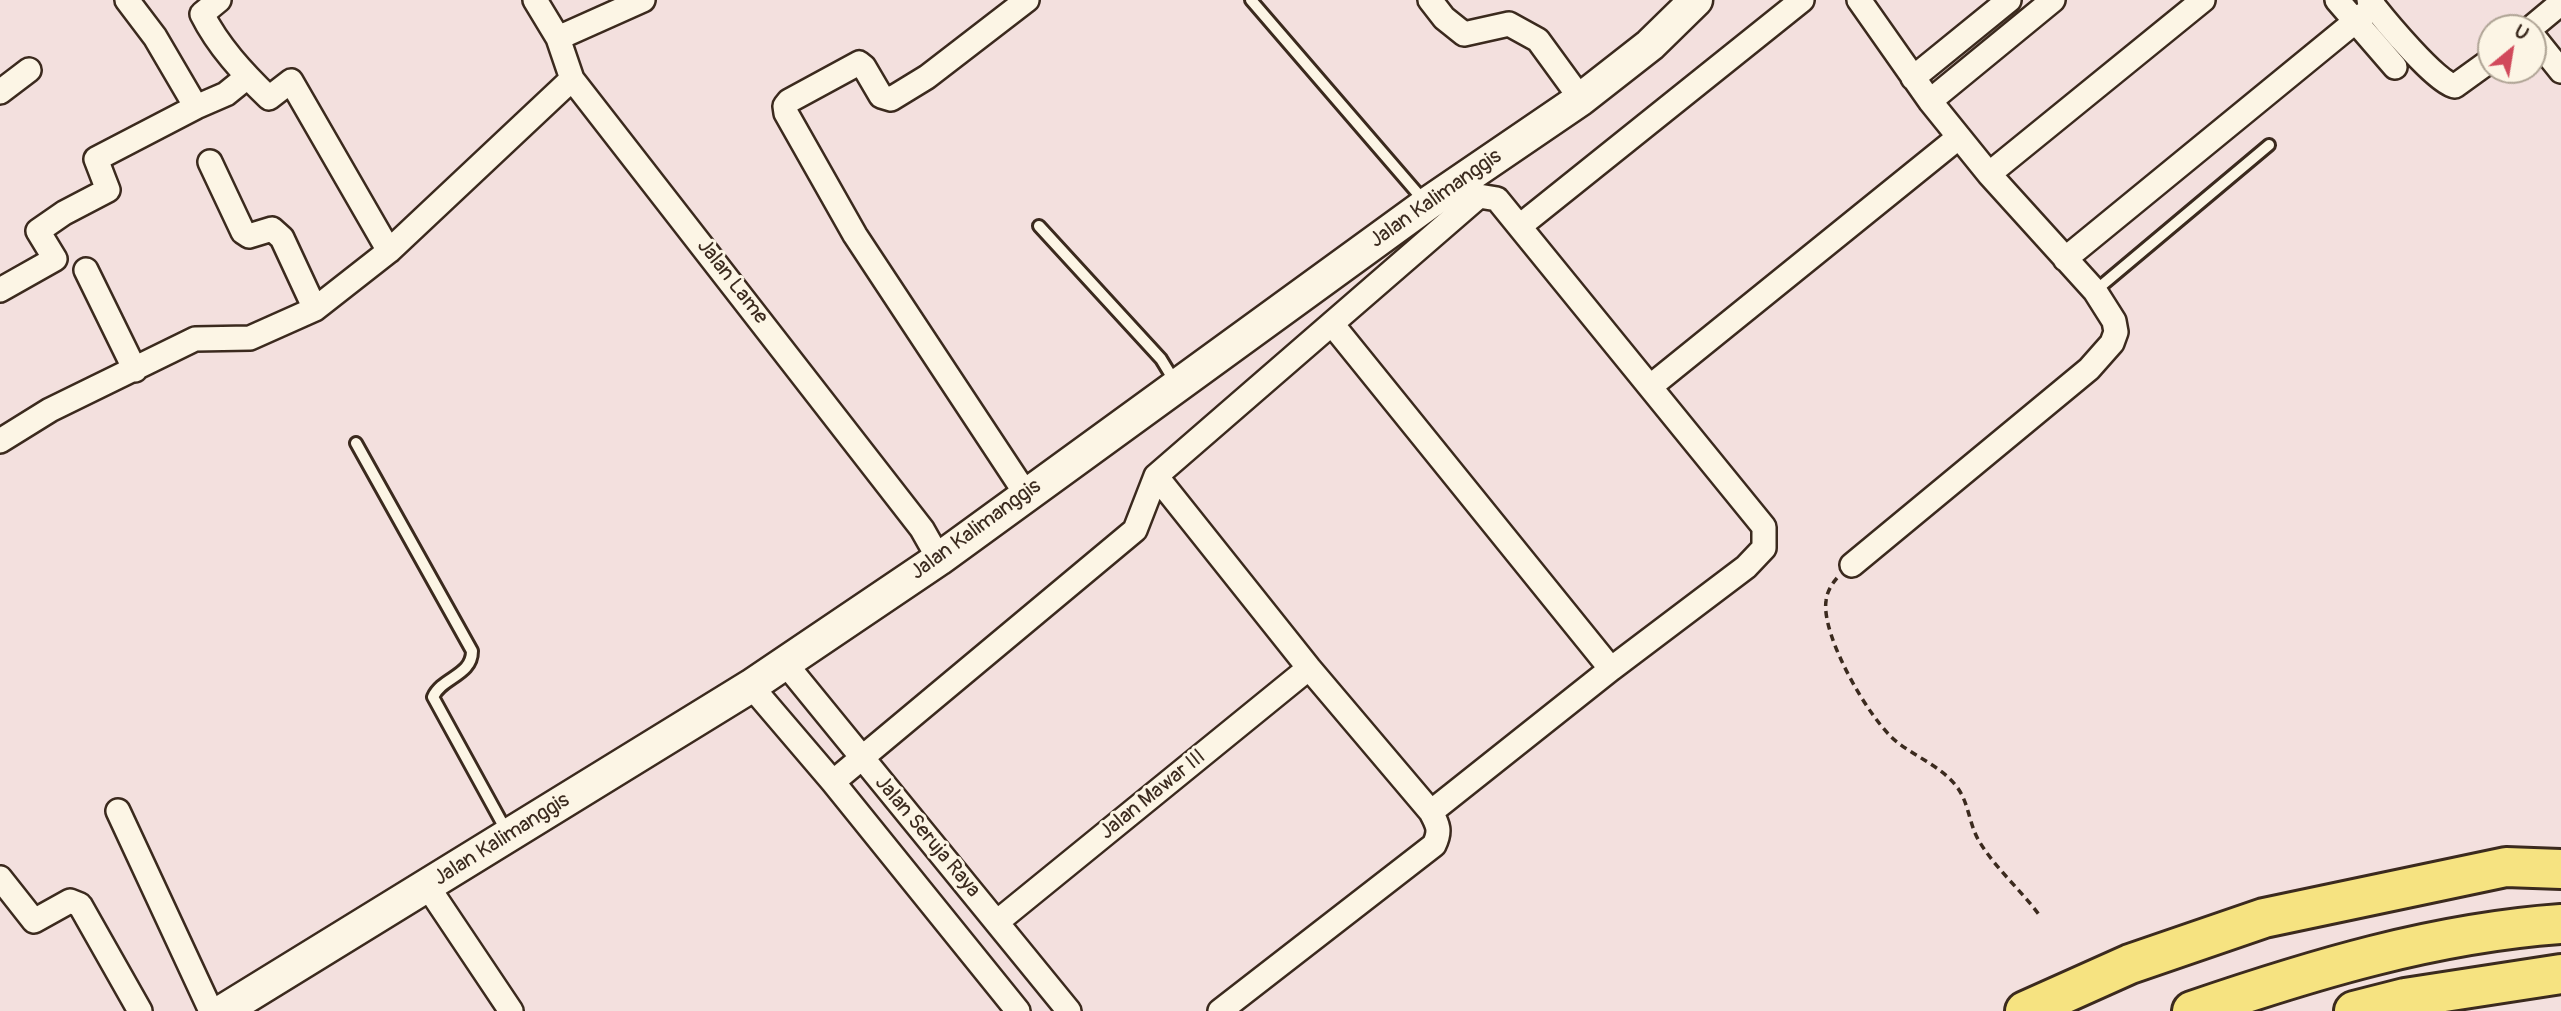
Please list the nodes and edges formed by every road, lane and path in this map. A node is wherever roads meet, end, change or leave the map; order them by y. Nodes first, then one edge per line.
1 (127, 0) edge
2 (219, 0) edge
3 (535, 0) edge
4 (643, 0) edge
5 (1027, 0) edge
6 (1251, 0) edge
7 (1430, 0) edge
8 (1696, 0) edge
9 (1802, 0) edge
10 (1860, 0) edge
11 (2009, 0) edge
12 (2053, 0) edge
13 (2203, 0) edge
14 (2337, 0) edge
15 (2372, 3) edge
16 (2561, 3) edge
17 (2547, 15) edge
18 (2355, 21) junction
19 (558, 38) junction
20 (2547, 54) edge
21 (2395, 67) dead end
22 (29, 70) dead end
23 (2477, 70) edge
24 (2561, 71) edge
25 (247, 77) junction
26 (1913, 78) junction
27 (572, 79) junction
28 (0, 93) edge
29 (1581, 99) junction
30 (1930, 101) junction
31 (196, 107) junction
32 (1959, 137) junction
33 (2269, 145) dead end
34 (210, 162) dead end
35 (1989, 174) junction
36 (1427, 204) junction
37 (1040, 226) dead end
38 (1520, 226) junction
39 (388, 251) junction
40 (2065, 259) junction
41 (86, 270) dead end
42 (0, 290) edge
43 (2095, 291) junction
44 (315, 309) junction
45 (1332, 324) junction
46 (135, 370) junction
47 (1177, 384) junction
48 (1651, 386) junction
49 (0, 441) edge
50 (356, 443) dead end
51 (1156, 476) junction
52 (1026, 494) junction
53 (939, 559) junction
54 (1852, 565) joint
55 (785, 663) junction
56 (1309, 668) junction
57 (1611, 669) junction
58 (751, 687) junction
59 (862, 759) junction
60 (833, 782) junction
61 (118, 811) dead end
62 (1431, 813) junction
63 (509, 834) junction
64 (2561, 869) edge
65 (0, 878) edge
66 (428, 887) junction
67 (2040, 916) dead end
68 (997, 922) junction
69 (2561, 924) edge
70 (2561, 974) edge
71 (140, 1011) edge
72 (211, 1011) edge
73 (223, 1011) edge
74 (511, 1011) edge
75 (1018, 1011) edge
76 (1069, 1011) edge
77 (1220, 1011) edge
78 (2025, 1011) edge
79 (2192, 1011) edge
80 (2354, 1011) edge

1 - 31 street
2 - 25 street
3 - 19 street, Jalan Lame
4 - 19 street
5 - 52 street
6 - 36 lane
7 - 29 street
8 - 29 main road, Jalan Kalimanggis
9 - 38 street
10 - 26 street
11 - 26 street
12 - 30 street
13 - 35 street
14 - 18 street
15 - 18 street
15 - 23 street
16 - 17 street
18 - 21 street
18 - 40 street
19 - 27 street, Jalan Lame
20 - 24 street
22 - 28 street
25 - 31 street
25 - 39 street
26 - 30 street
27 - 39 street
27 - 53 street, Jalan Lame
29 - 36 main road, Jalan Kalimanggis
30 - 32 street
31 - 42 street
32 - 35 street
32 - 48 street
33 - 43 lane
34 - 44 street
35 - 40 street
36 - 47 main road, Jalan Kalimanggis
37 - 47 lane
38 - 45 street
38 - 48 street
39 - 44 street
40 - 43 street
41 - 46 street
43 - 54 street
44 - 46 street
45 - 51 street
45 - 57 street
46 - 49 street
47 - 52 main road, Jalan Kalimanggis
48 - 57 street
50 - 63 lane
51 - 56 street
51 - 59 street
52 - 53 main road, Jalan Kalimanggis
53 - 55 main road, Jalan Kalimanggis
54 - 67 path
55 - 58 main road, Jalan Kalimanggis
55 - 59 street, Jalan Seruja Raya
56 - 62 street
56 - 68 street, Jalan Mawar III
57 - 62 street
58 - 60 street, Jalan Seruja Raya
58 - 63 main road, Jalan Kalimanggis
59 - 60 street
59 - 68 street, Jalan Seruja Raya
60 - 75 street, Jalan Seruja Raya
61 - 72 street
62 - 77 street
63 - 66 main road, Jalan Kalimanggis
64 - 78 highway
65 - 71 street
66 - 73 main road, Jalan Kalimanggis
66 - 74 street
68 - 76 street, Jalan Seruja Raya
69 - 79 highway
70 - 80 highway

